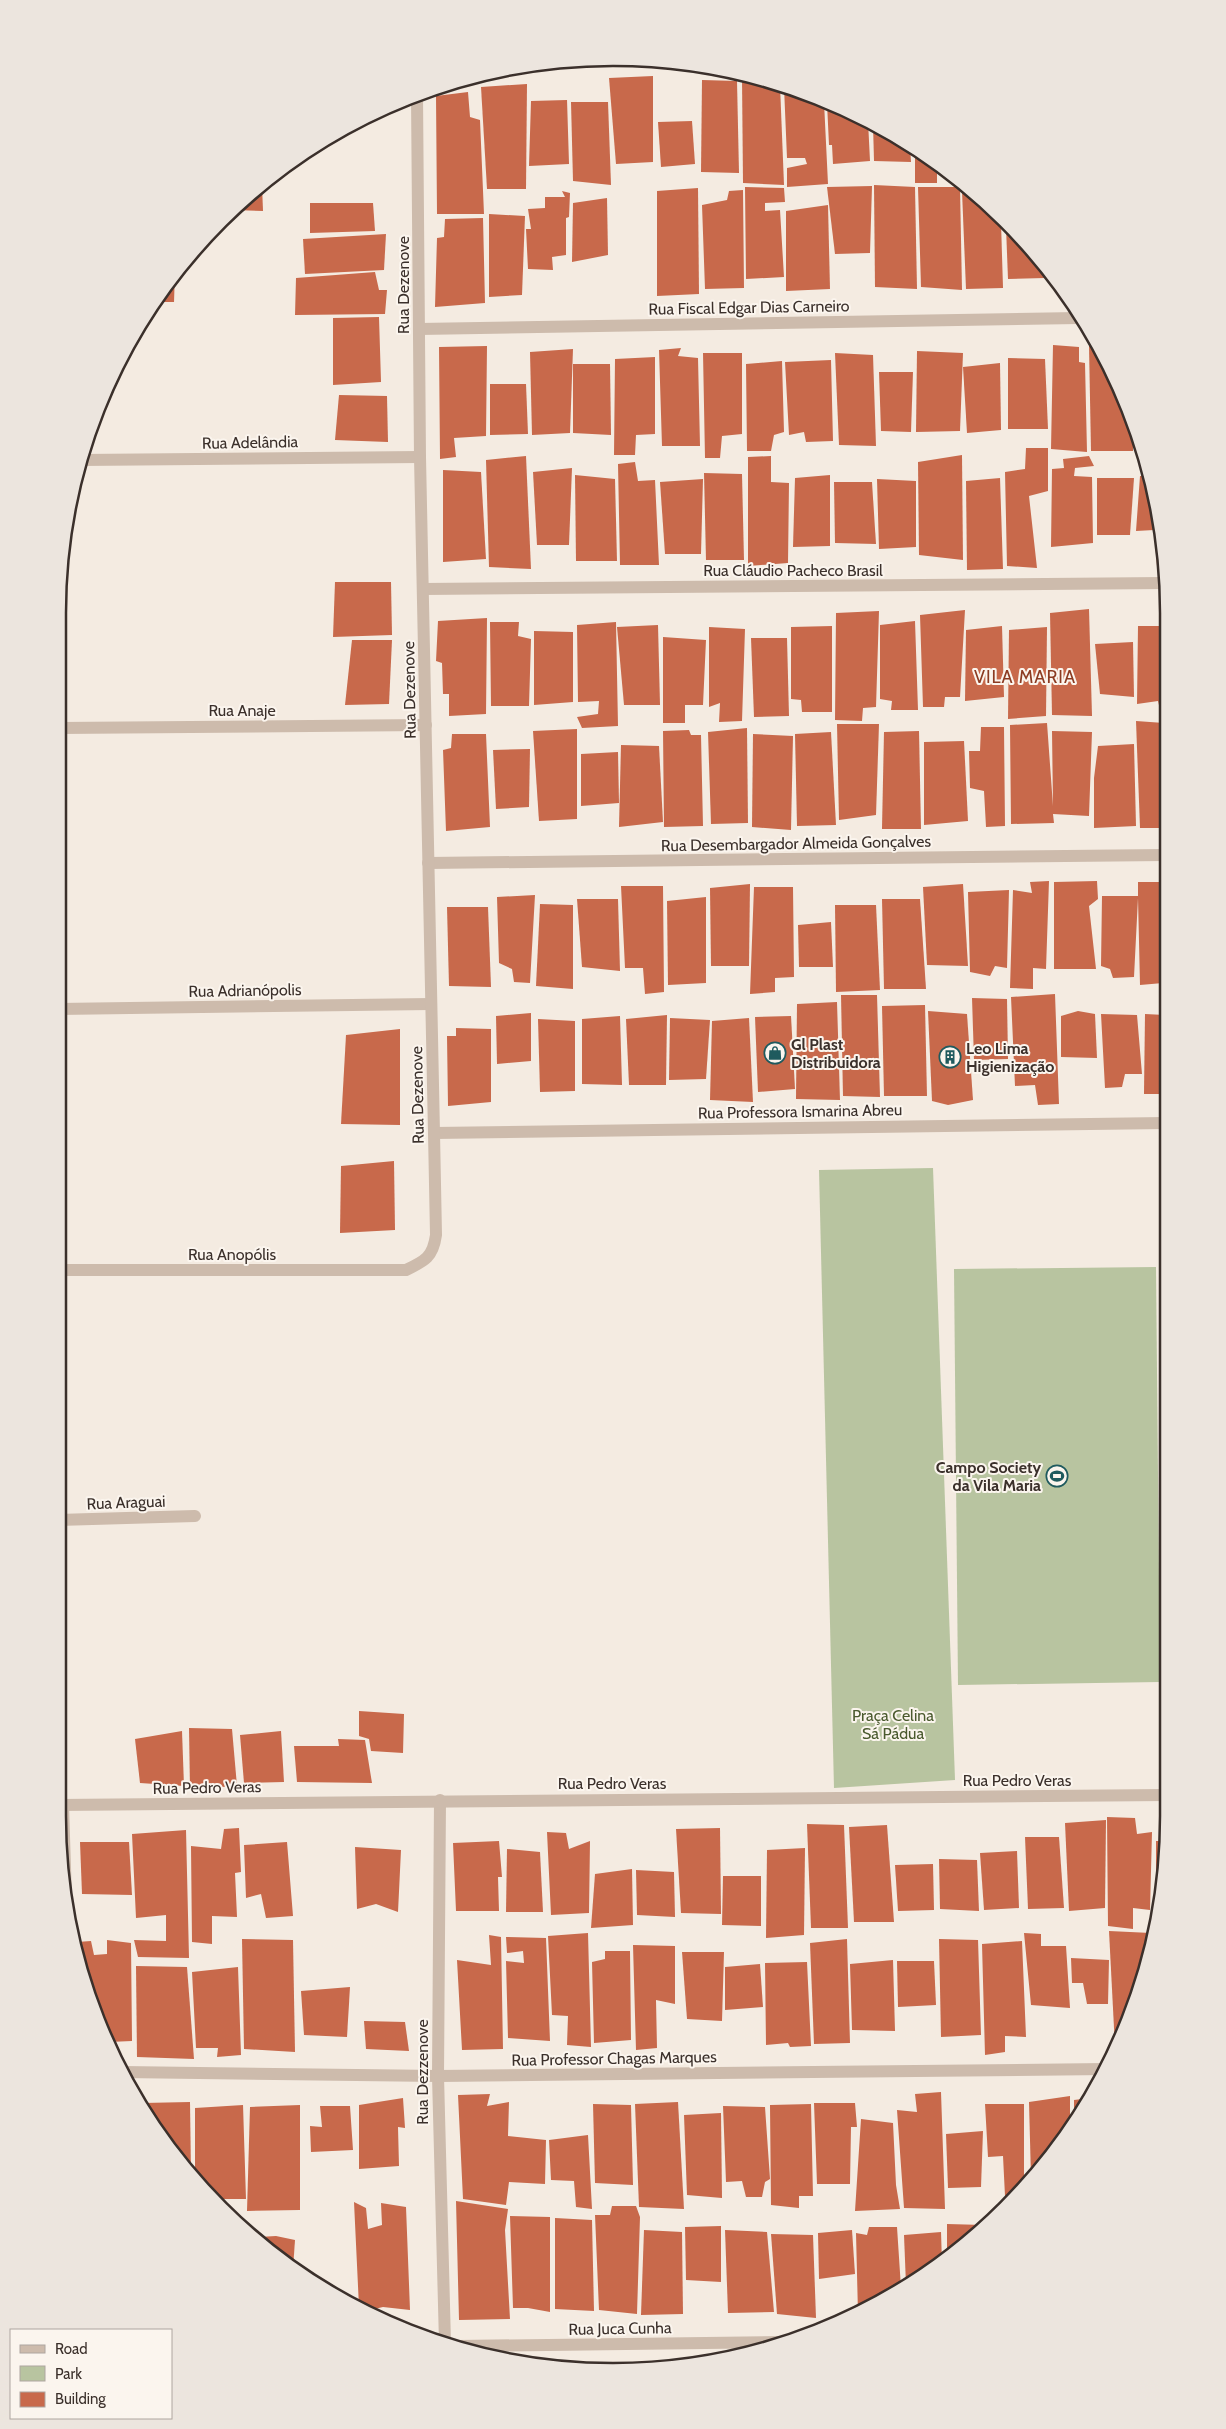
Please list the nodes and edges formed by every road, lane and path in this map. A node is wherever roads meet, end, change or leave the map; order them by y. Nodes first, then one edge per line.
1 (417, 103) edge
2 (1073, 318) edge
3 (419, 329) junction
4 (420, 457) junction
5 (88, 460) edge
6 (1159, 583) edge
7 (423, 589) junction
8 (426, 725) junction
9 (66, 728) edge
10 (1160, 855) edge
11 (428, 863) junction
12 (431, 1004) junction
13 (66, 1008) edge
14 (1160, 1123) edge
15 (434, 1133) junction
16 (66, 1270) edge
17 (406, 1270) joint
18 (195, 1516) dead end
19 (66, 1520) edge
20 (1160, 1795) edge
21 (440, 1800) junction
22 (66, 1805) edge
23 (1097, 2069) edge
24 (131, 2072) edge
25 (438, 2076) junction
26 (445, 2336) edge
27 (761, 2342) edge
28 (479, 2346) edge

1 - 3 street, Rua Dezenove
2 - 3 street, Rua Fiscal Edgar Dias Carneiro
3 - 4 street, Rua Dezenove
4 - 5 street, Rua Adelândia
4 - 7 street, Rua Dezenove
6 - 7 street, Rua Cláudio Pacheco Brasil
7 - 8 street, Rua Dezenove
8 - 9 street, Rua Anaje
8 - 11 street, Rua Dezenove
10 - 11 street, Rua Desembargador Almeida Gonçalves
11 - 12 street, Rua Dezenove
12 - 13 street, Rua Adrianópolis
12 - 15 street, Rua Dezenove
14 - 15 street, Rua Professora Ismarina Abreu
15 - 17 street, Rua Dezenove
16 - 17 street, Rua Anopólis
18 - 19 street, Rua Araguai
20 - 21 street, Rua Pedro Veras
21 - 22 street, Rua Pedro Veras
21 - 25 street, Rua Dezzenove
23 - 25 street, Rua Professor Chagas Marques
24 - 25 street, Rua Professor Chagas Marques
25 - 26 street, Rua Dezzenove
27 - 28 street, Rua Juca Cunha

